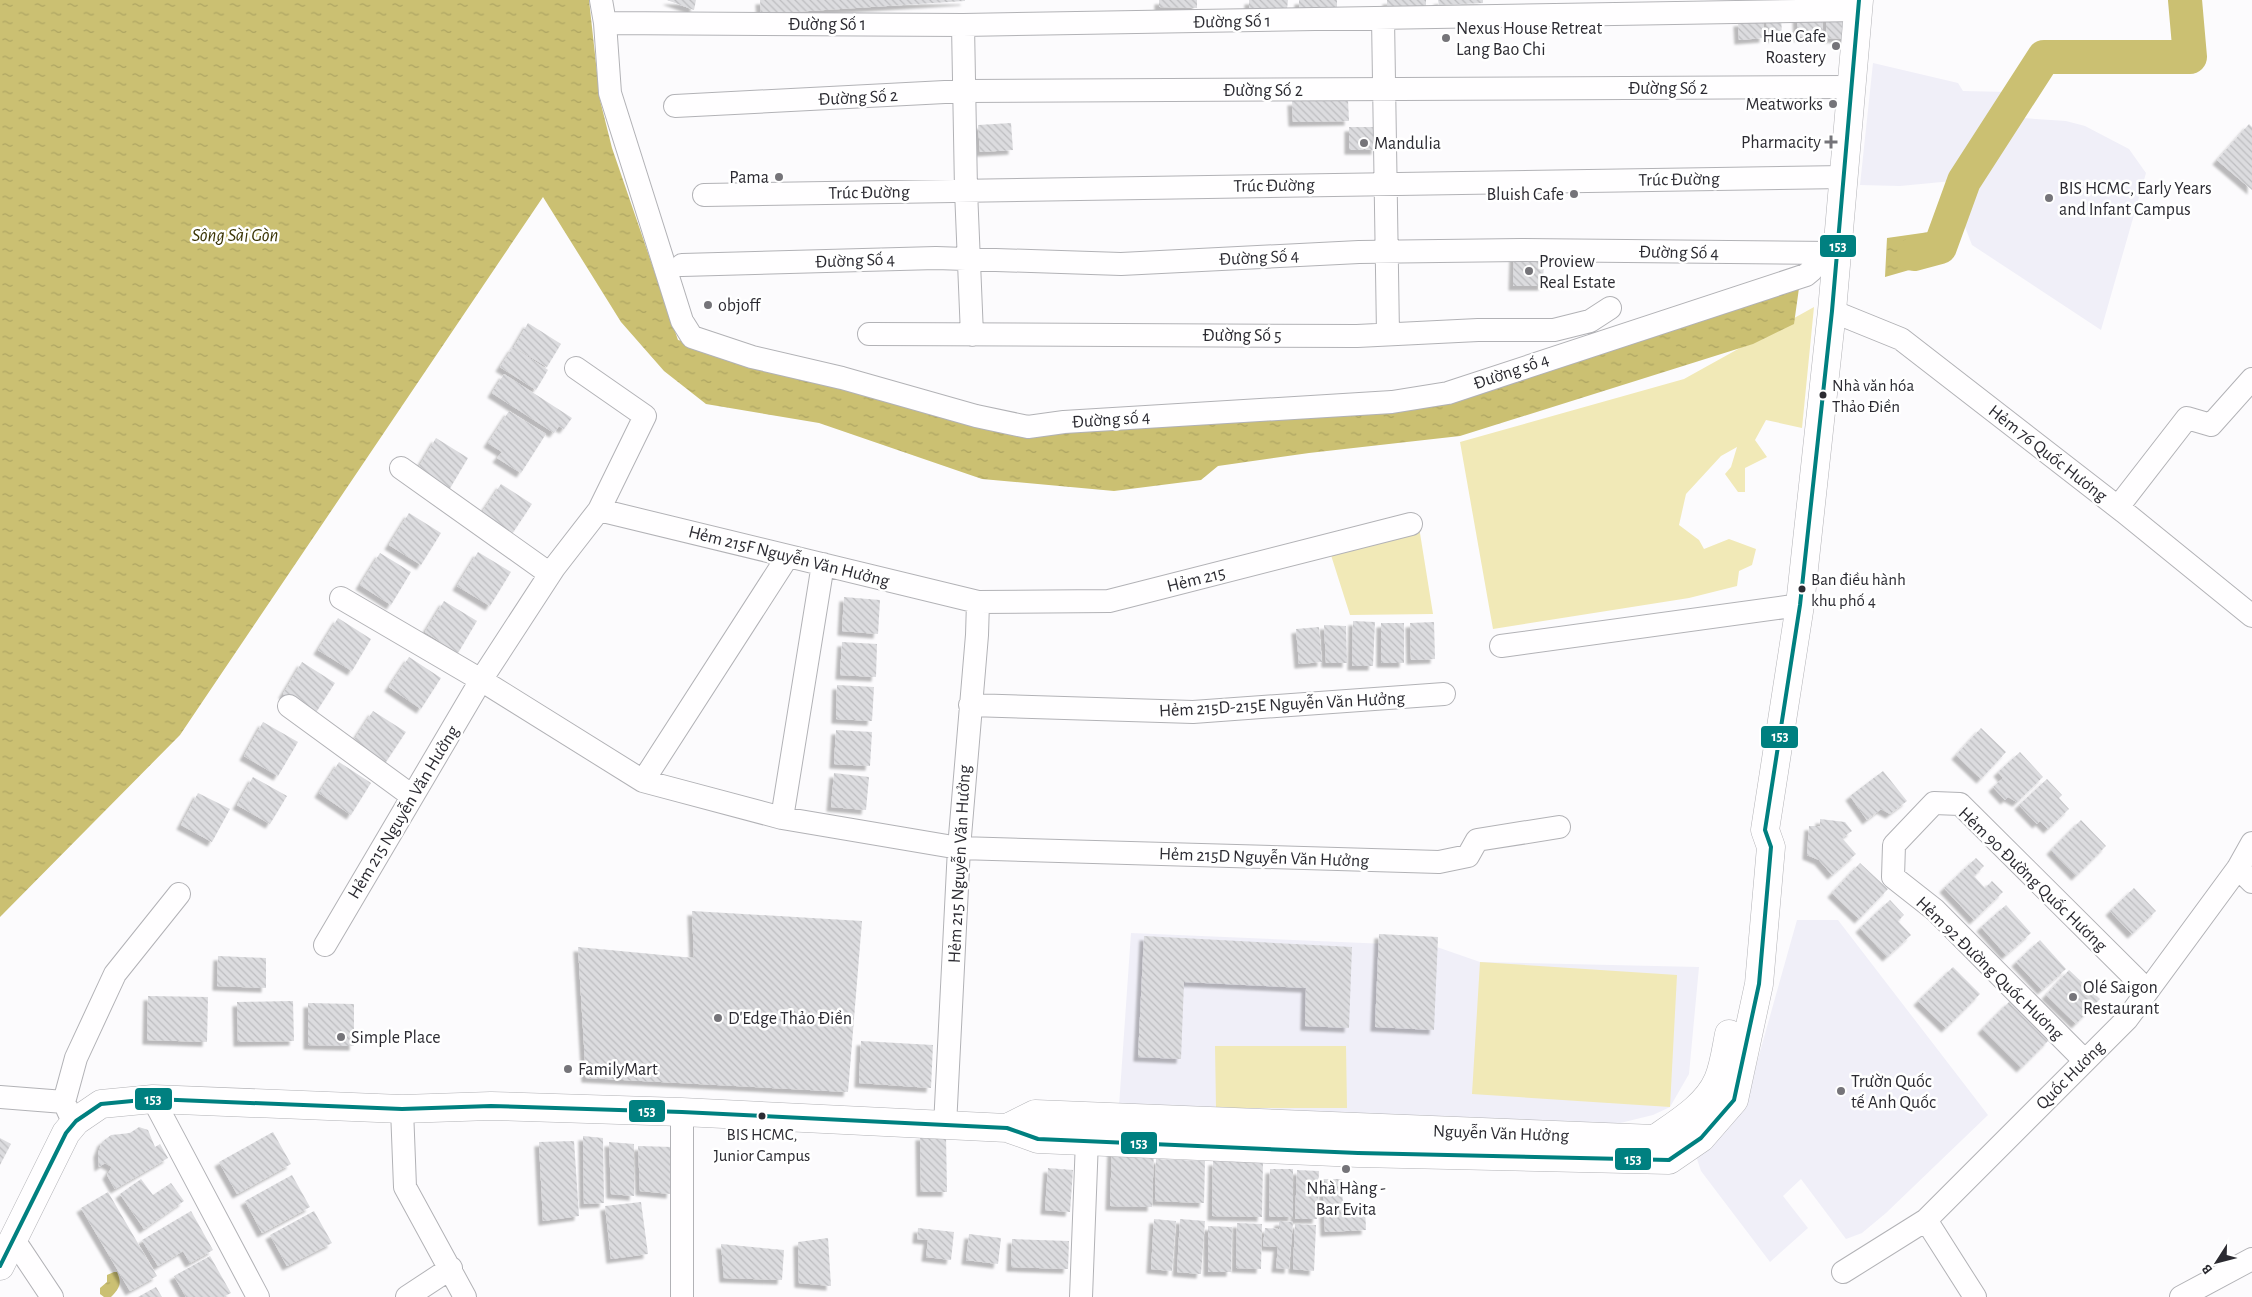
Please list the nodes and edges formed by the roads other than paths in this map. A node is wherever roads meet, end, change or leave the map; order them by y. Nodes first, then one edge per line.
1 (601, 0) edge
2 (1859, 5) edge
3 (1384, 18) junction
4 (605, 23) junction
5 (963, 25) junction
6 (1852, 87) junction
7 (1384, 90) junction
8 (964, 91) junction
9 (674, 106) dead end
10 (1844, 177) junction
11 (1385, 184) junction
12 (966, 190) junction
13 (704, 195) dead end
14 (1386, 252) junction
15 (1830, 256) junction
16 (968, 259) junction
17 (669, 264) junction
18 (1610, 308) dead end
19 (1832, 311) junction
20 (869, 334) dead end
21 (1388, 334) junction
22 (972, 335) junction
23 (576, 368) dead end
24 (2252, 379) edge
25 (401, 468) dead end
26 (2118, 507) junction
27 (599, 510) junction
28 (1410, 524) dead end
29 (788, 556) junction
30 (823, 564) junction
31 (550, 574) junction
32 (341, 598) dead end
33 (978, 602) junction
34 (1800, 605) junction
35 (2252, 616) edge
36 (1501, 646) dead end
37 (481, 680) junction
38 (1444, 694) dead end
39 (289, 706) dead end
40 (970, 706) junction
41 (643, 781) junction
42 (412, 796) junction
43 (782, 818) junction
44 (1559, 827) dead end
45 (2252, 843) edge
46 (959, 848) junction
47 (2245, 875) edge
48 (1893, 877) joint
49 (179, 894) dead end
50 (325, 945) dead end
51 (2147, 990) junction
52 (2085, 1061) junction
53 (0, 1097) edge
54 (152, 1099) junction
55 (402, 1109) junction
56 (70, 1112) junction
57 (682, 1112) junction
58 (946, 1126) junction
59 (1007, 1128) junction
60 (1200, 1133) junction
61 (1087, 1140) junction
62 (1926, 1220) junction
63 (14, 1240) junction
64 (2252, 1259) edge
65 (0, 1266) edge
66 (451, 1268) junction
67 (1843, 1272) dead end
68 (52, 1297) edge
69 (258, 1297) edge
70 (407, 1297) edge
71 (466, 1297) edge
72 (682, 1297) edge
73 (1081, 1297) edge
74 (1975, 1297) edge
75 (2181, 1297) edge

1 - 4 street
2 - 3 street, Đường Số 1
2 - 6 main road, Nguyễn Văn Hưởng
3 - 5 street, Đường Số 1
3 - 7 street
4 - 5 street, Đường Số 1
4 - 17 street
5 - 8 street
6 - 7 street, Đường Số 2
6 - 10 main road, Nguyễn Văn Hưởng
7 - 8 street, Đường Số 2
7 - 11 street
8 - 9 street, Đường Số 2
8 - 12 street
10 - 11 street, Trúc Đường
10 - 15 main road, Nguyễn Văn Hưởng
11 - 12 street, Trúc Đường
11 - 14 street
12 - 13 street, Trúc Đường
12 - 16 street
14 - 15 street, Đường Số 4
14 - 16 street, Đường Số 4
14 - 21 street
15 - 17 street, Đường số 4
15 - 19 main road, Nguyễn Văn Hưởng
16 - 17 street, Đường Số 4
16 - 22 street
18 - 21 street, Đường Số 5
19 - 26 street, Hẻm 76 Quốc Hương
19 - 34 main road, Nguyễn Văn Hưởng
20 - 22 street, Đường Số 5
21 - 22 street, Đường Số 5
23 - 27 street, Hẻm 215 Nguyễn Văn Hưởng
24 - 26 street
25 - 31 street
26 - 35 street, Hẻm 76 Quốc Hương
27 - 29 street, Hẻm 215F Nguyễn Văn Hưởng
27 - 31 street, Hẻm 215 Nguyễn Văn Hưởng
28 - 33 street, Hẻm 215
29 - 30 street, Hẻm 215F Nguyễn Văn Hưởng
29 - 41 street
30 - 33 street, Hẻm 215F Nguyễn Văn Hưởng
30 - 43 street
31 - 37 street, Hẻm 215 Nguyễn Văn Hưởng
32 - 37 street
33 - 40 street, Hẻm 215 Nguyễn Văn Hưởng
34 - 36 street
34 - 60 main road, Nguyễn Văn Hưởng
37 - 41 street
37 - 42 street, Hẻm 215 Nguyễn Văn Hưởng
38 - 40 street, Hẻm 215D-215E Nguyễn Văn Hưởng
39 - 42 street
40 - 46 street, Hẻm 215 Nguyễn Văn Hưởng
41 - 43 street
42 - 50 street, Hẻm 215 Nguyễn Văn Hưởng
43 - 46 street
44 - 46 street, Hẻm 215D Nguyễn Văn Hưởng
45 - 47 street, Quốc Hương
46 - 58 street, Hẻm 215 Nguyễn Văn Hưởng
47 - 51 street, Quốc Hương
48 - 51 street, Hẻm 90 Đường Quốc Hương
48 - 52 street, Hẻm 92 Đường Quốc Hương
49 - 56 street
51 - 52 street, Quốc Hương
52 - 62 street, Quốc Hương
53 - 56 street
54 - 55 main road, Nguyễn Văn Hưởng
54 - 56 main road, Nguyễn Văn Hưởng
54 - 69 street
55 - 57 main road, Nguyễn Văn Hưởng
55 - 66 street
56 - 63 main road, Nguyễn Văn Hưởng
57 - 58 main road, Nguyễn Văn Hưởng
57 - 72 street
58 - 59 main road, Nguyễn Văn Hưởng
59 - 60 main road, Nguyễn Văn Hưởng
59 - 61 main road, Nguyễn Văn Hưởng
60 - 61 main road, Nguyễn Văn Hưởng
61 - 73 street
62 - 67 street, Quốc Hương
62 - 74 street
63 - 65 main road, Nguyễn Văn Hưởng
63 - 68 street
64 - 75 street
66 - 70 street
66 - 71 street

